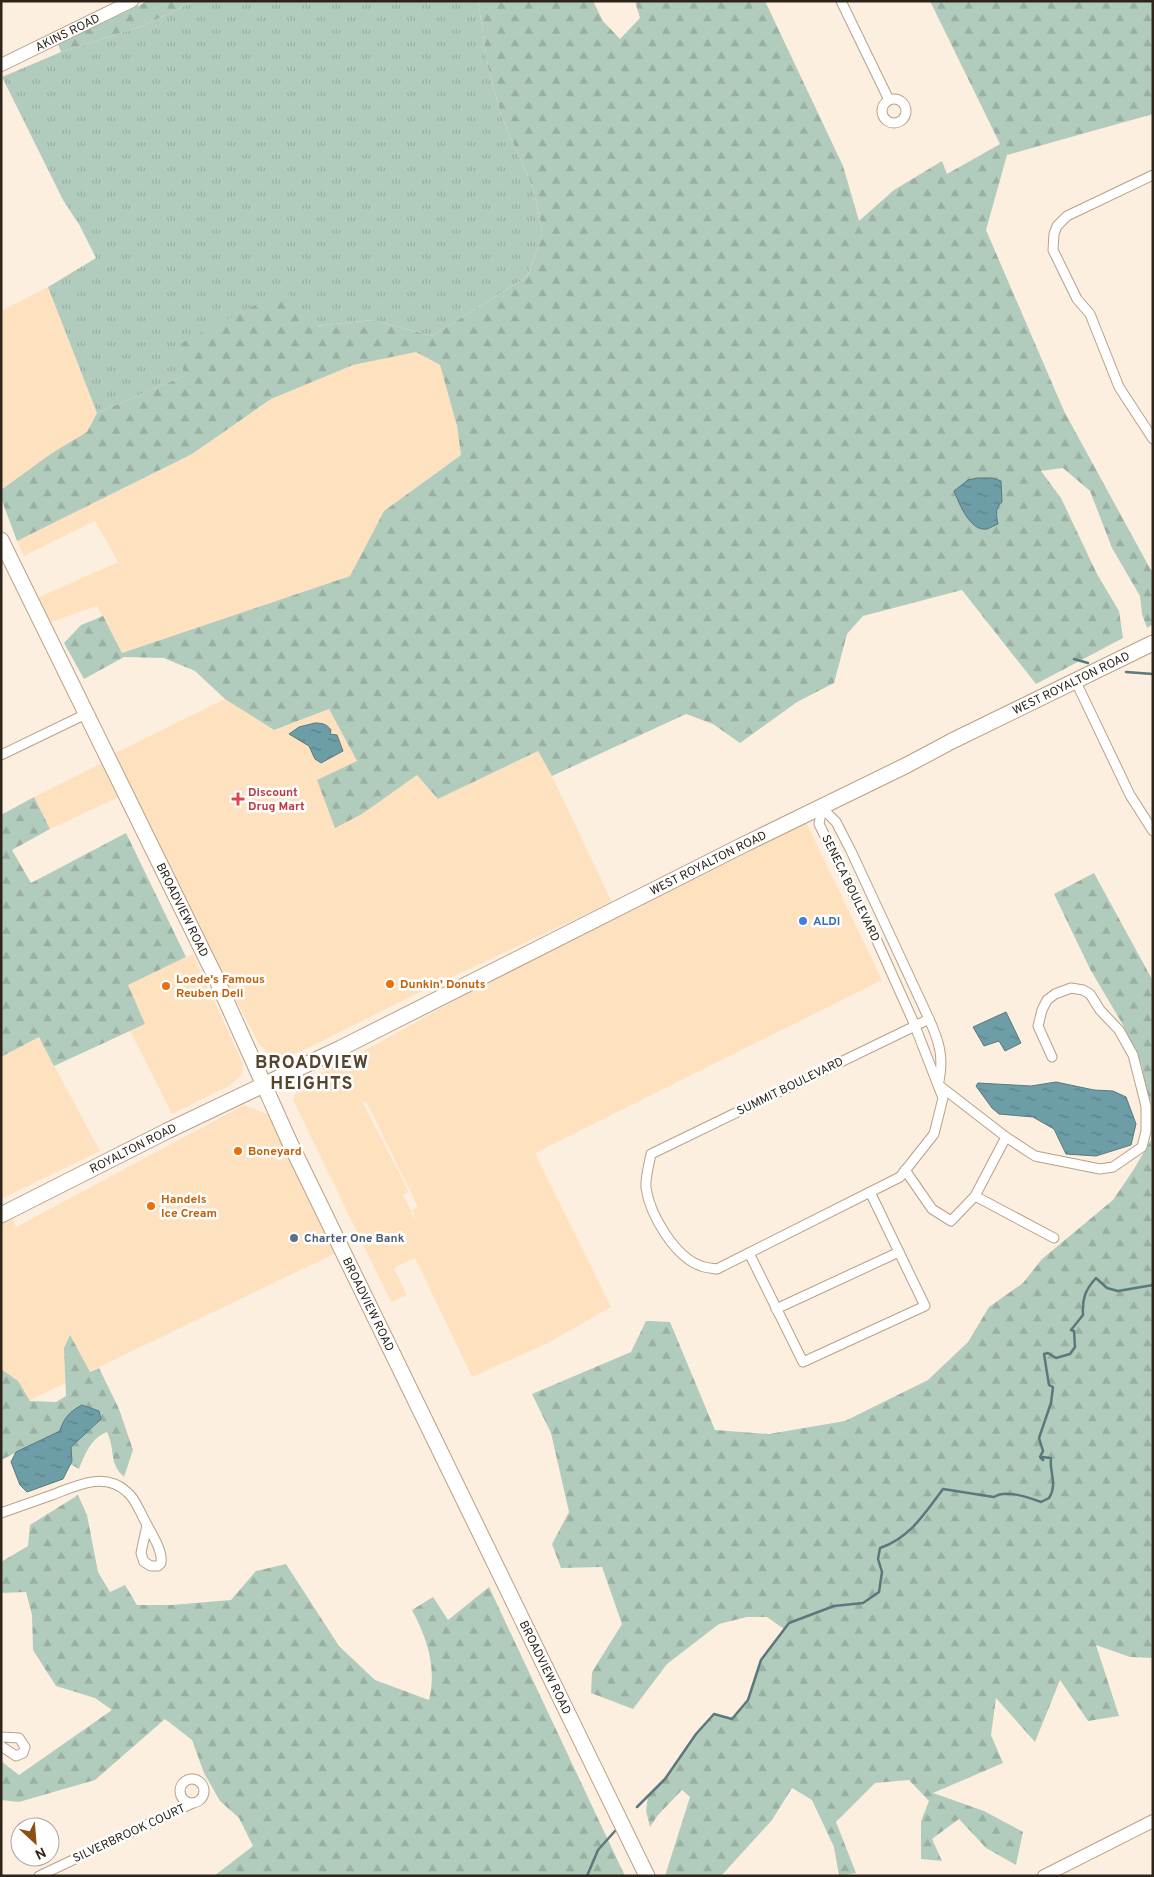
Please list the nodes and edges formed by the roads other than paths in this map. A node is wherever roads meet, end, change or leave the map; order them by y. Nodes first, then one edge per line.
1 (132, 1) edge
2 (841, 1) edge
3 (1, 64) edge
4 (889, 100) dead end
5 (1153, 175) edge
6 (1153, 439) edge
7 (1, 540) edge
8 (1153, 643) edge
9 (1076, 682) junction
10 (86, 714) junction
11 (1, 756) edge
12 (822, 808) junction
13 (1153, 831) edge
14 (929, 1019) junction
15 (915, 1026) junction
16 (1052, 1057) dead end
17 (264, 1084) junction
18 (939, 1084) junction
19 (1006, 1137) junction
20 (906, 1170) junction
21 (870, 1192) junction
22 (975, 1196) junction
23 (1, 1215) edge
24 (1054, 1238) dead end
25 (899, 1252) junction
26 (748, 1253) junction
27 (716, 1269) joint
28 (776, 1309) junction
29 (1, 1513) edge
30 (147, 1525) dead end
31 (1, 1737) edge
32 (1, 1746) edge
33 (193, 1803) dead end
34 (1153, 1821) edge
35 (39, 1876) edge
36 (647, 1876) edge
37 (1044, 1876) edge

1 - 3 street, AKINS ROAD
2 - 4 street
5 - 6 street
7 - 10 main road, BROADVIEW ROAD
8 - 9 main road, WEST ROYALTON ROAD
9 - 12 main road, WEST ROYALTON ROAD
9 - 13 street
10 - 11 street
10 - 17 main road, BROADVIEW ROAD
12 - 14 street, SENECA BOULEVARD
12 - 15 street, SENECA BOULEVARD
12 - 17 main road, WEST ROYALTON ROAD
14 - 15 street, SUMMIT BOULEVARD
14 - 18 street, SENECA BOULEVARD
15 - 18 street, SENECA BOULEVARD
15 - 27 street, SUMMIT BOULEVARD
16 - 19 street
17 - 23 main road, ROYALTON ROAD
17 - 36 main road, BROADVIEW ROAD
18 - 19 street
18 - 20 street, SENECA BOULEVARD
19 - 22 street
20 - 21 street, SENECA BOULEVARD
20 - 22 street
21 - 25 street
21 - 26 street, SENECA BOULEVARD
22 - 24 street
25 - 28 street
25 - 28 street
26 - 27 street, SENECA BOULEVARD
26 - 28 street
29 - 30 street
31 - 32 street
33 - 35 street, SILVERBROOK COURT
34 - 37 street

